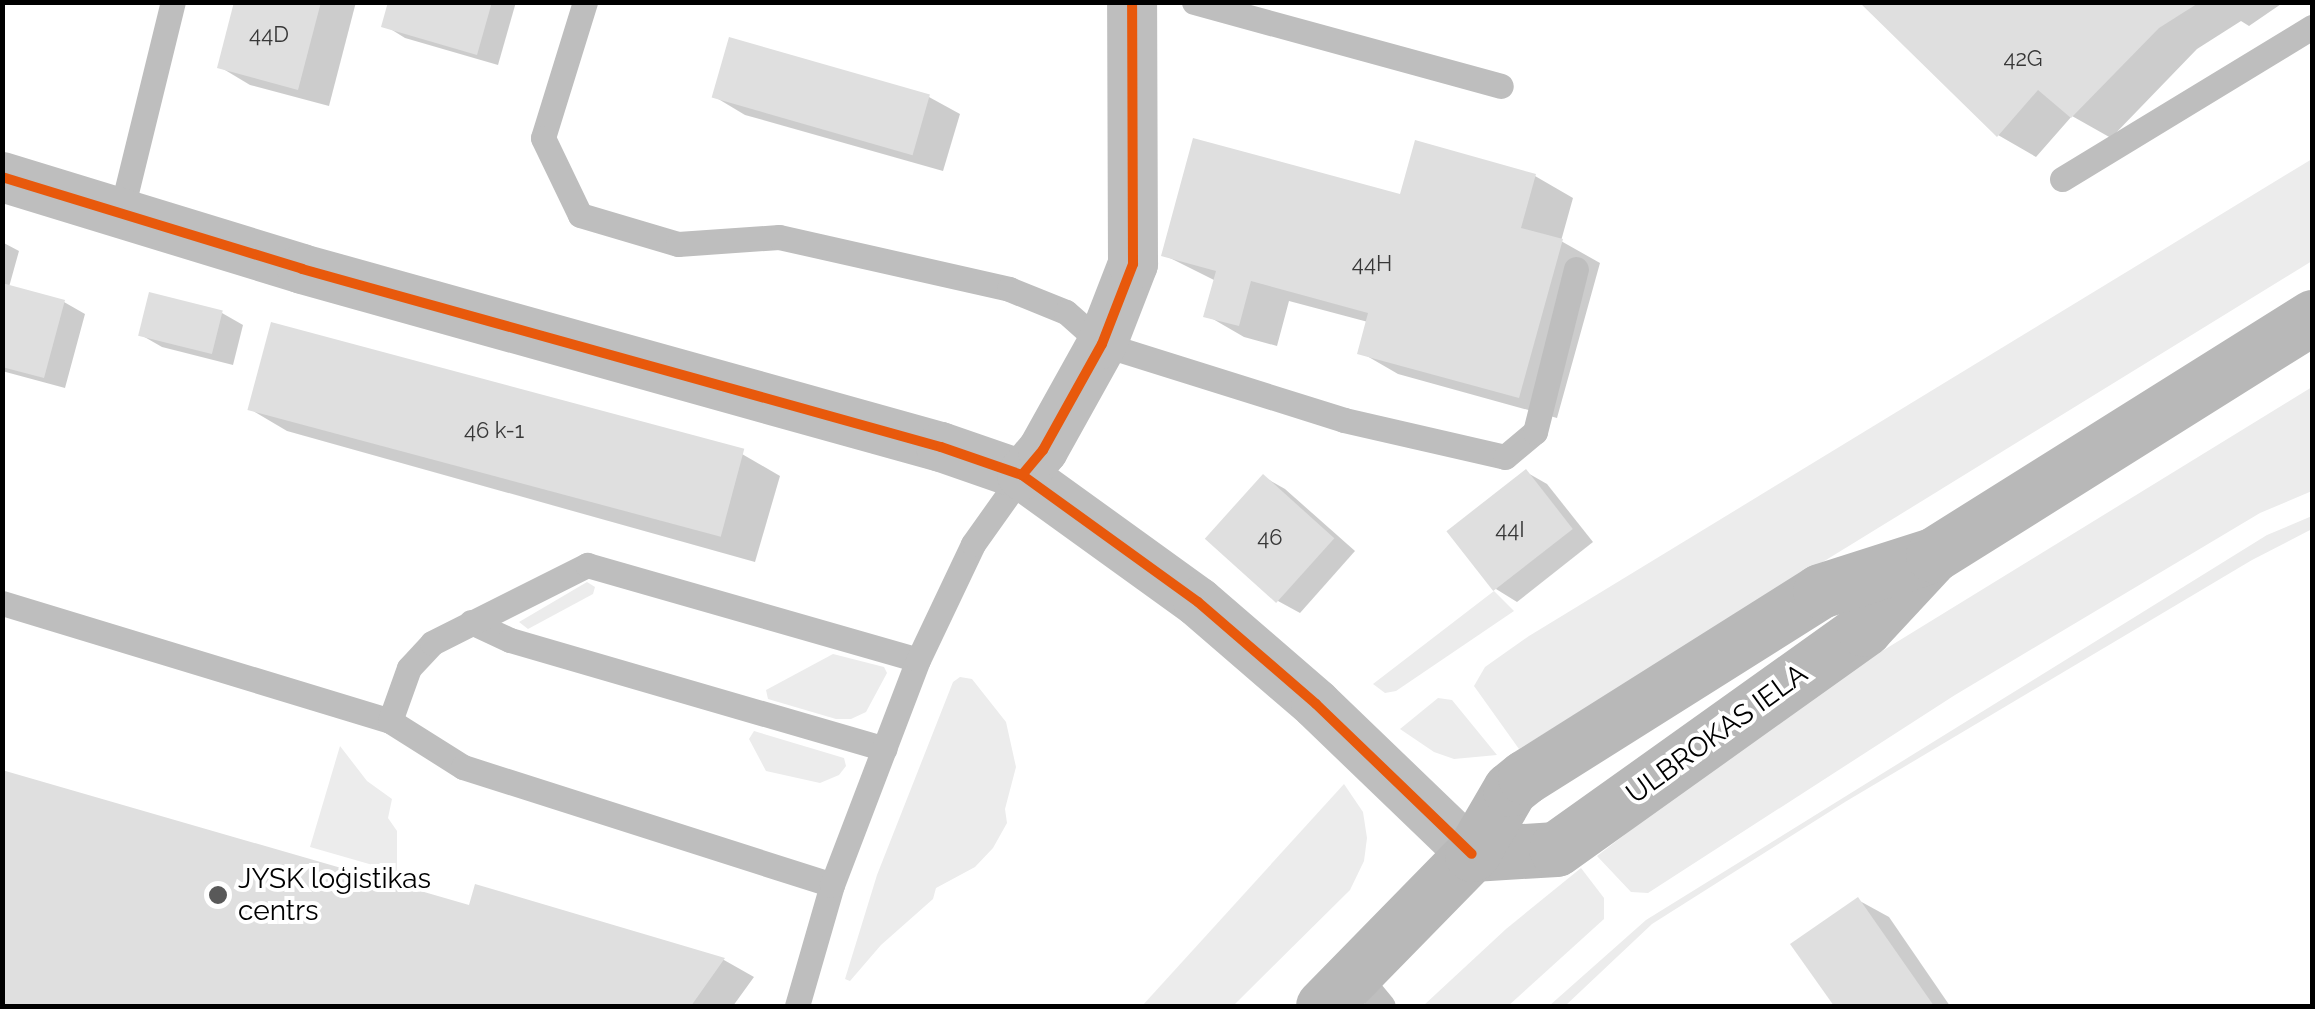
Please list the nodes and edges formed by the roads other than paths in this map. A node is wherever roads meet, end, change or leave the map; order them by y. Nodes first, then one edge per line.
1 (174, 2) edge
2 (585, 2) edge
3 (1132, 2) edge
4 (1194, 2) edge
5 (2312, 27) edge
6 (1501, 86) dead end
7 (2, 177) edge
8 (2062, 178) dead end
9 (121, 213) junction
10 (1576, 268) dead end
11 (2312, 317) edge
12 (1102, 344) junction
13 (1022, 476) junction
14 (1933, 555) junction
15 (2, 602) edge
16 (470, 622) junction
17 (918, 660) junction
18 (390, 721) junction
19 (884, 749) junction
20 (1472, 854) junction
21 (832, 885) junction
22 (1353, 995) edge
23 (797, 1006) edge

1 - 9 lane
2 - 12 lane
3 - 12 street
4 - 6 lane
5 - 8 lane
7 - 9 street
9 - 13 street
10 - 12 lane
11 - 14 main road, ULBROKAS IELA
12 - 13 street
13 - 17 lane
13 - 20 street
14 - 20 main road, ULBROKAS IELA
14 - 20 main road, ULBROKAS IELA
15 - 18 lane
16 - 17 lane
16 - 18 lane
16 - 19 lane
17 - 19 lane
18 - 21 lane
19 - 21 lane
20 - 22 main road, ULBROKAS IELA
21 - 23 lane

